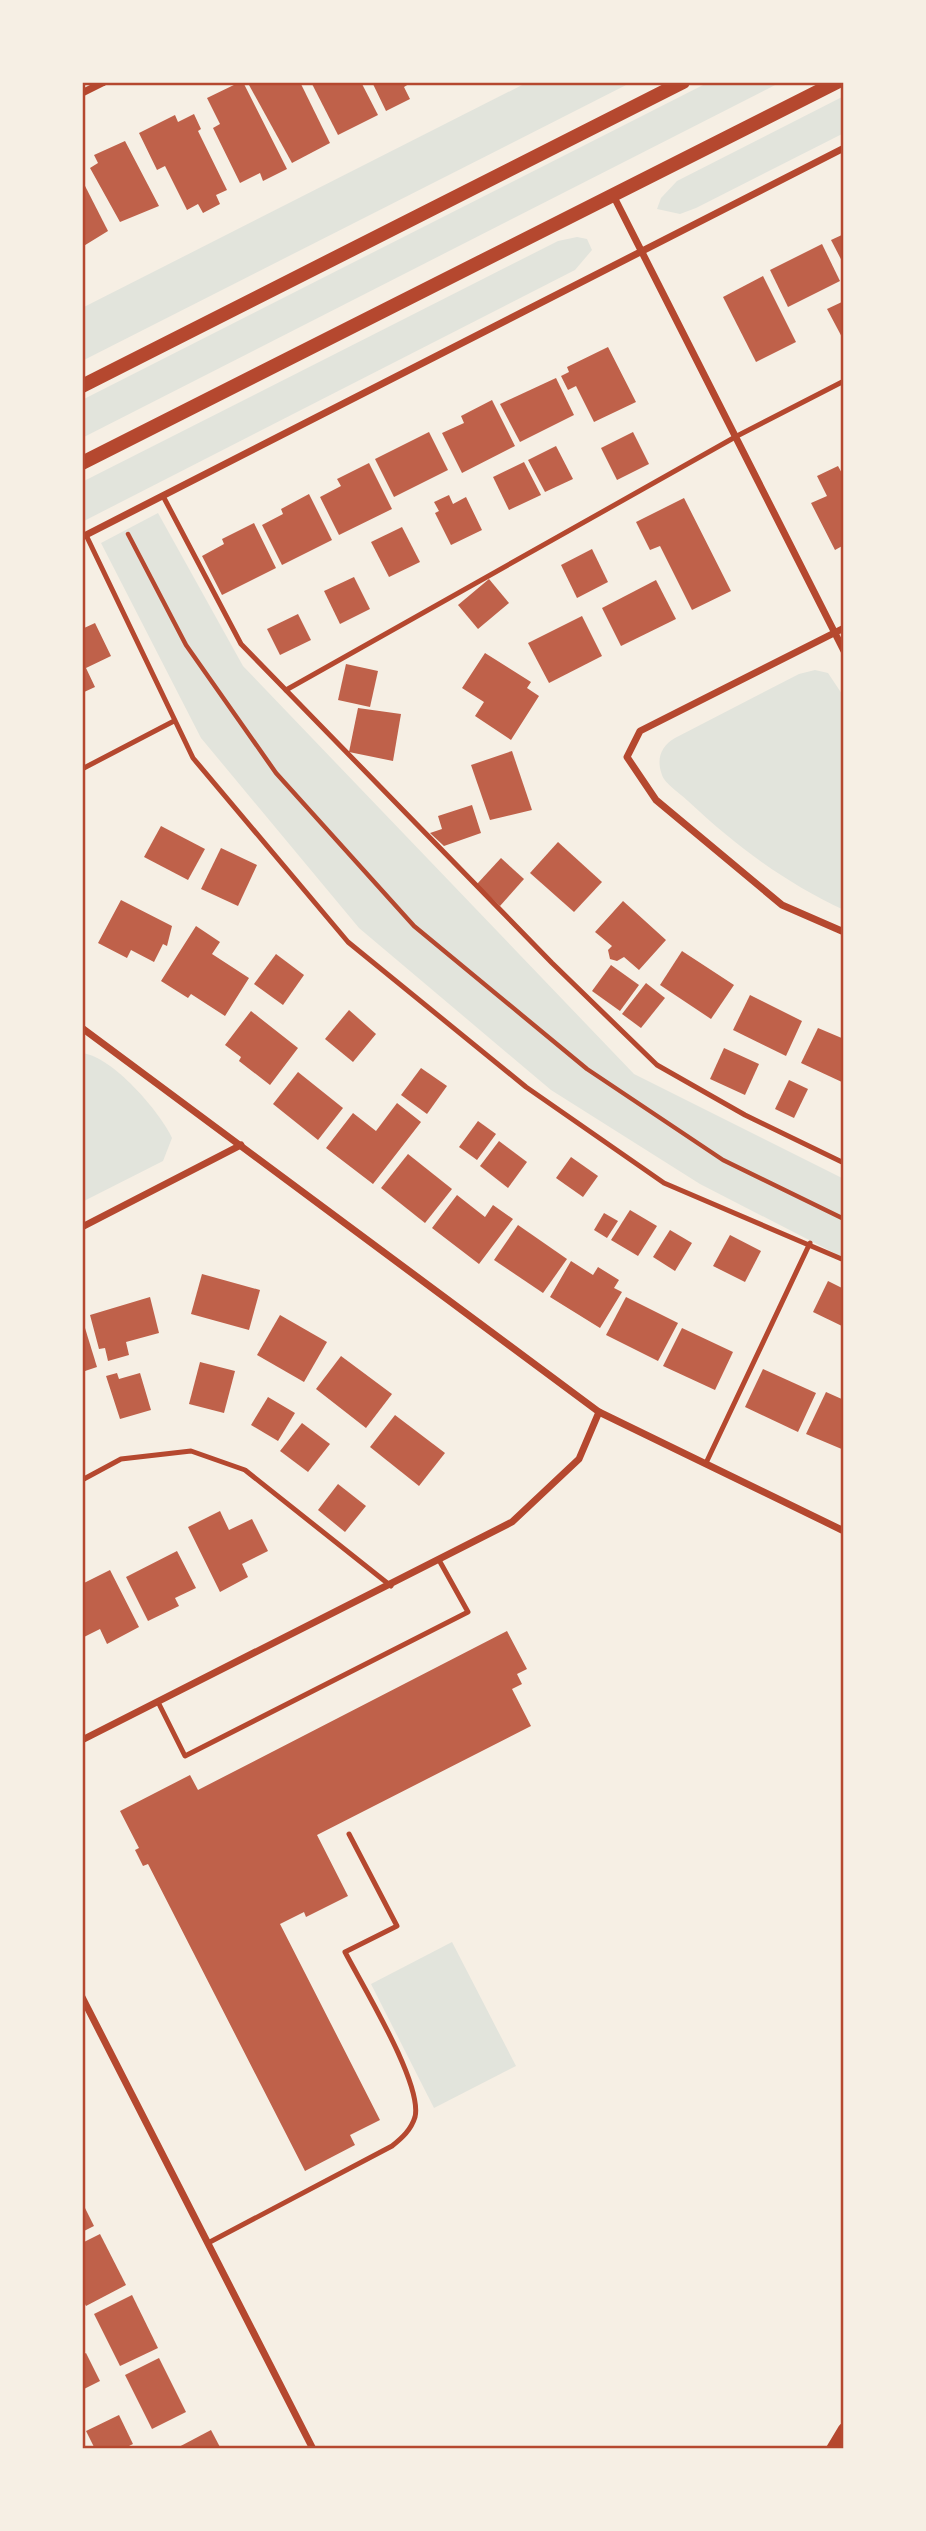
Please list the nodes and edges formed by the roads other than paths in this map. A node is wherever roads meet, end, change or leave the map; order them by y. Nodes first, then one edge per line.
1 (104, 82) edge
2 (683, 82) edge
3 (837, 82) edge
4 (82, 93) edge
5 (844, 148) edge
6 (613, 195) junction
7 (642, 253) junction
8 (844, 381) edge
9 (82, 386) edge
10 (737, 436) junction
11 (82, 463) edge
12 (163, 496) junction
13 (84, 536) edge
14 (844, 628) edge
15 (834, 633) junction
16 (844, 651) edge
17 (286, 690) junction
18 (174, 721) junction
19 (82, 769) edge
20 (844, 932) edge
21 (83, 1028) edge
22 (241, 1145) junction
23 (844, 1163) edge
24 (82, 1227) edge
25 (810, 1243) junction
26 (844, 1260) edge
27 (599, 1412) junction
28 (706, 1463) junction
29 (82, 1480) edge
30 (844, 1531) edge
31 (439, 1560) junction
32 (391, 1586) junction
33 (158, 1702) junction
34 (82, 1740) edge
35 (349, 1834) dead end
36 (82, 1997) edge
37 (208, 2243) junction
38 (844, 2429) edge
39 (313, 2449) edge
40 (832, 2449) edge

1 - 4 street
2 - 9 main road
3 - 6 main road
5 - 7 street
6 - 7 street
6 - 11 main road
7 - 10 street
7 - 12 street
8 - 10 lane
10 - 15 street
10 - 17 lane
12 - 13 street
12 - 17 lane
13 - 18 lane
14 - 15 street
15 - 16 street
15 - 20 street
17 - 23 lane
18 - 19 lane
18 - 25 lane
21 - 22 street
22 - 24 street
22 - 27 street
25 - 26 lane
25 - 28 lane
27 - 28 street
27 - 31 street
28 - 30 street
29 - 32 lane
31 - 32 street
31 - 33 lane
32 - 33 street
33 - 34 street
35 - 37 lane
36 - 37 street
37 - 39 street
38 - 40 street

